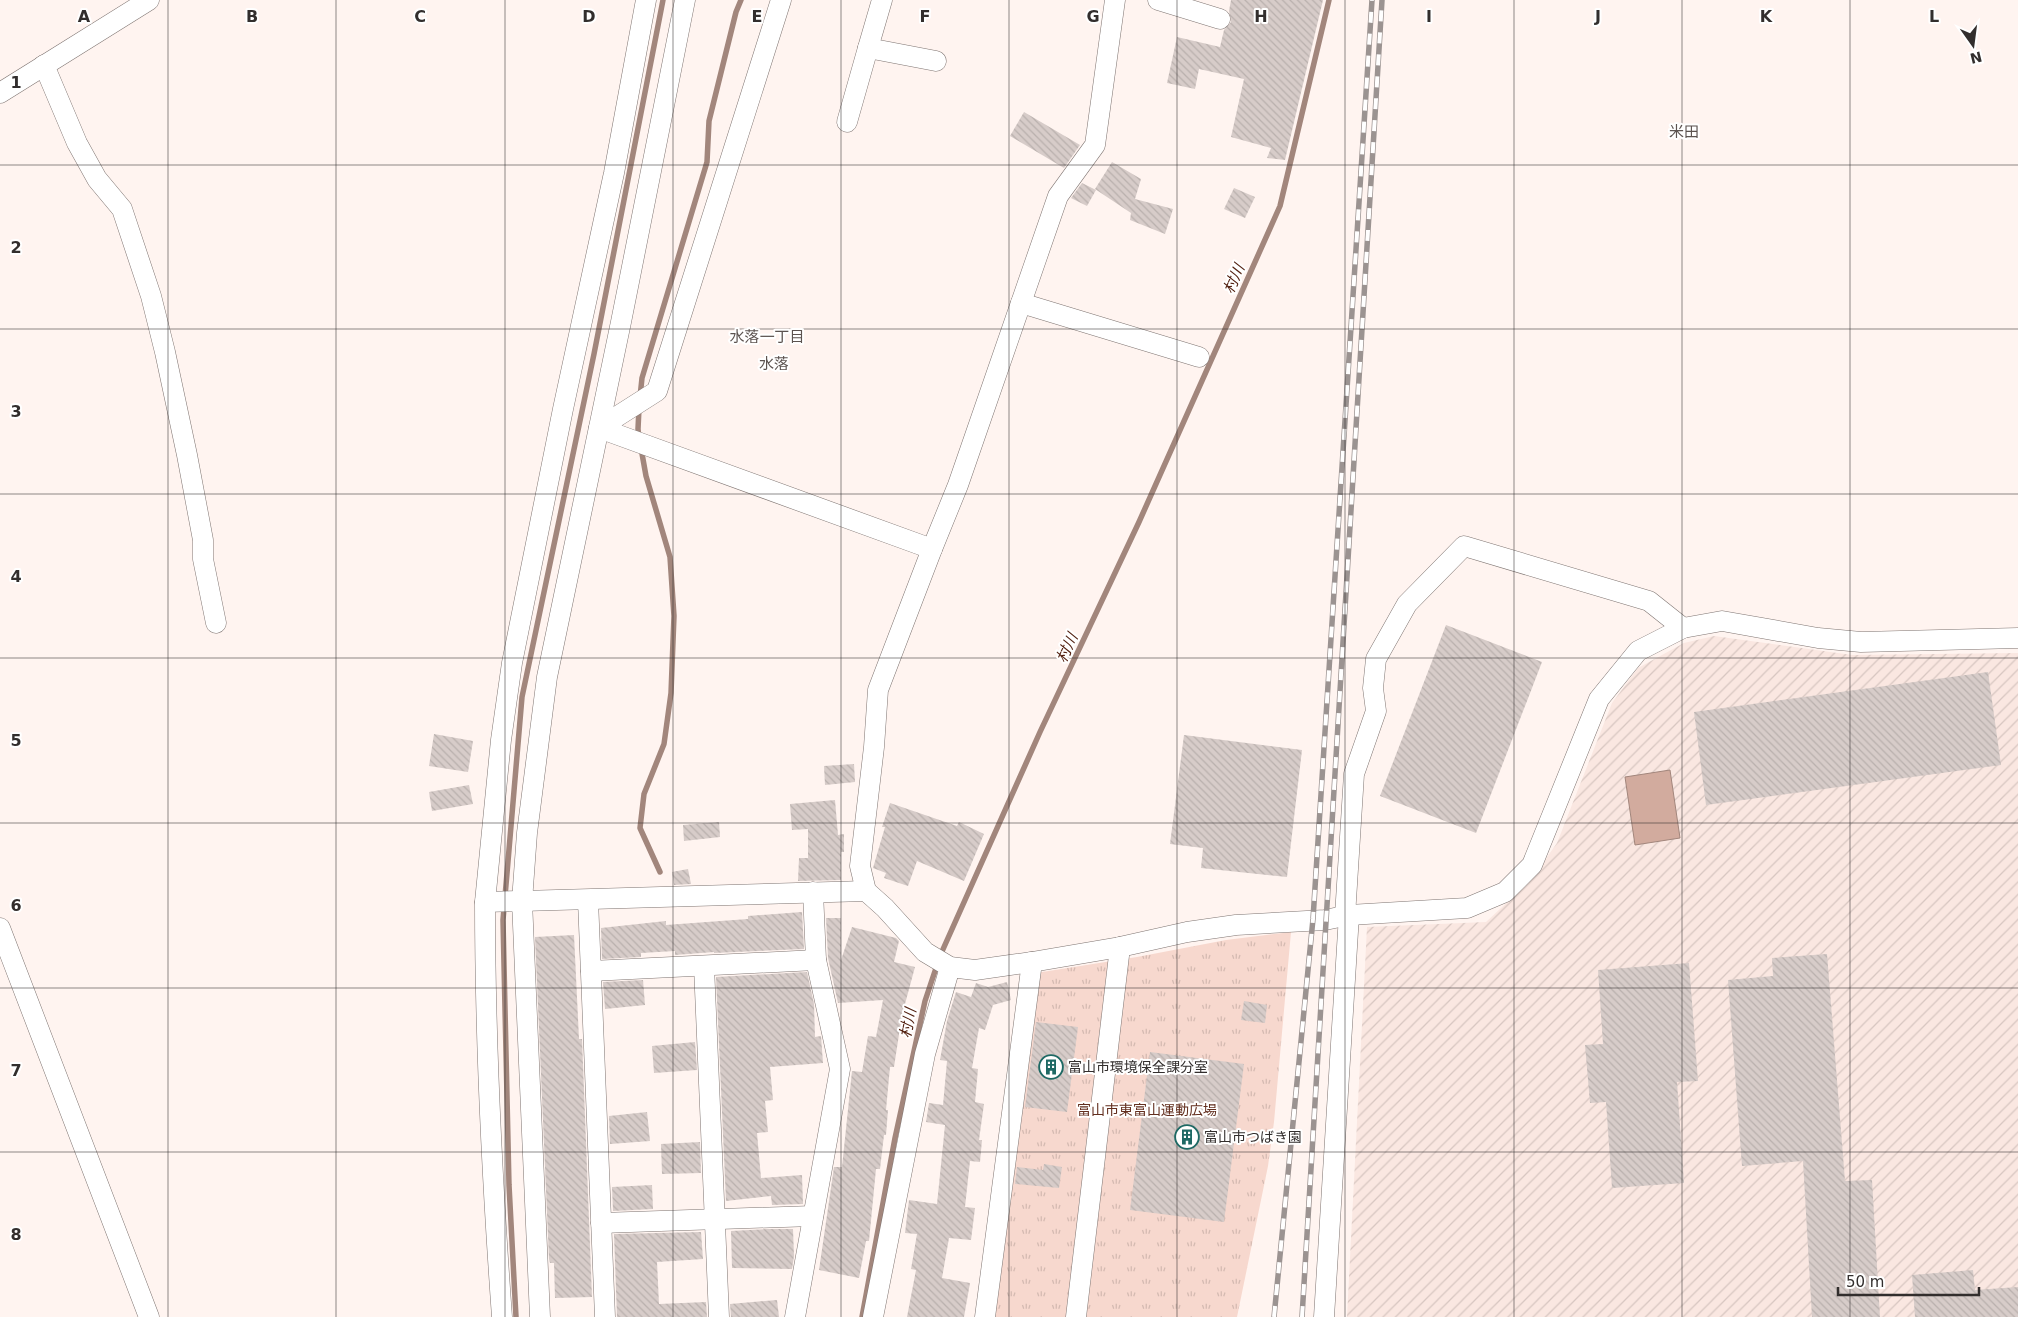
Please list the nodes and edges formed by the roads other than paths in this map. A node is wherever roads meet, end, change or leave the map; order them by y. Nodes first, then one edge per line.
1 (149, 0) edge
2 (646, 0) edge
3 (686, 0) edge
4 (781, 0) edge
5 (882, 0) edge
6 (1116, 0) edge
7 (1158, 0) edge
8 (1220, 19) dead end
9 (868, 48) junction
10 (936, 61) dead end
11 (44, 65) junction
12 (0, 93) edge
13 (847, 122) dead end
14 (1021, 303) junction
15 (1200, 357) dead end
16 (599, 428) junction
17 (932, 549) junction
18 (216, 623) dead end
19 (1683, 628) junction
20 (2018, 638) edge
21 (866, 891) junction
22 (813, 892) junction
23 (588, 900) junction
24 (522, 901) junction
25 (485, 902) junction
26 (1347, 916) junction
27 (0, 928) edge
28 (1120, 947) junction
29 (816, 960) junction
30 (1032, 962) junction
31 (704, 966) junction
32 (949, 967) junction
33 (591, 971) junction
34 (813, 1216) junction
35 (715, 1219) junction
36 (601, 1223) junction
37 (149, 1317) edge
38 (502, 1317) edge
39 (540, 1317) edge
40 (605, 1317) edge
41 (718, 1317) edge
42 (794, 1317) edge
43 (873, 1317) edge
44 (985, 1317) edge
45 (1076, 1317) edge
46 (1324, 1317) edge

1 - 11 street
2 - 25 street
3 - 16 street
4 - 16 street
5 - 9 street
6 - 14 street
7 - 8 street
9 - 10 street
9 - 13 street
11 - 12 street
11 - 18 street
14 - 15 street
14 - 17 street
16 - 17 street
16 - 24 street
17 - 21 street
19 - 20 street
19 - 26 street
19 - 26 street
21 - 22 street
21 - 32 street
22 - 23 street
22 - 29 street
23 - 24 street
23 - 33 street
24 - 25 street
24 - 39 street
25 - 38 street
26 - 28 street
26 - 46 street
27 - 37 street
28 - 30 street
28 - 45 street
29 - 31 street
29 - 34 street
30 - 32 street
30 - 44 street
31 - 33 street
31 - 35 street
32 - 43 street
33 - 36 street
34 - 35 street
34 - 42 street
35 - 36 street
35 - 41 street
36 - 40 street

